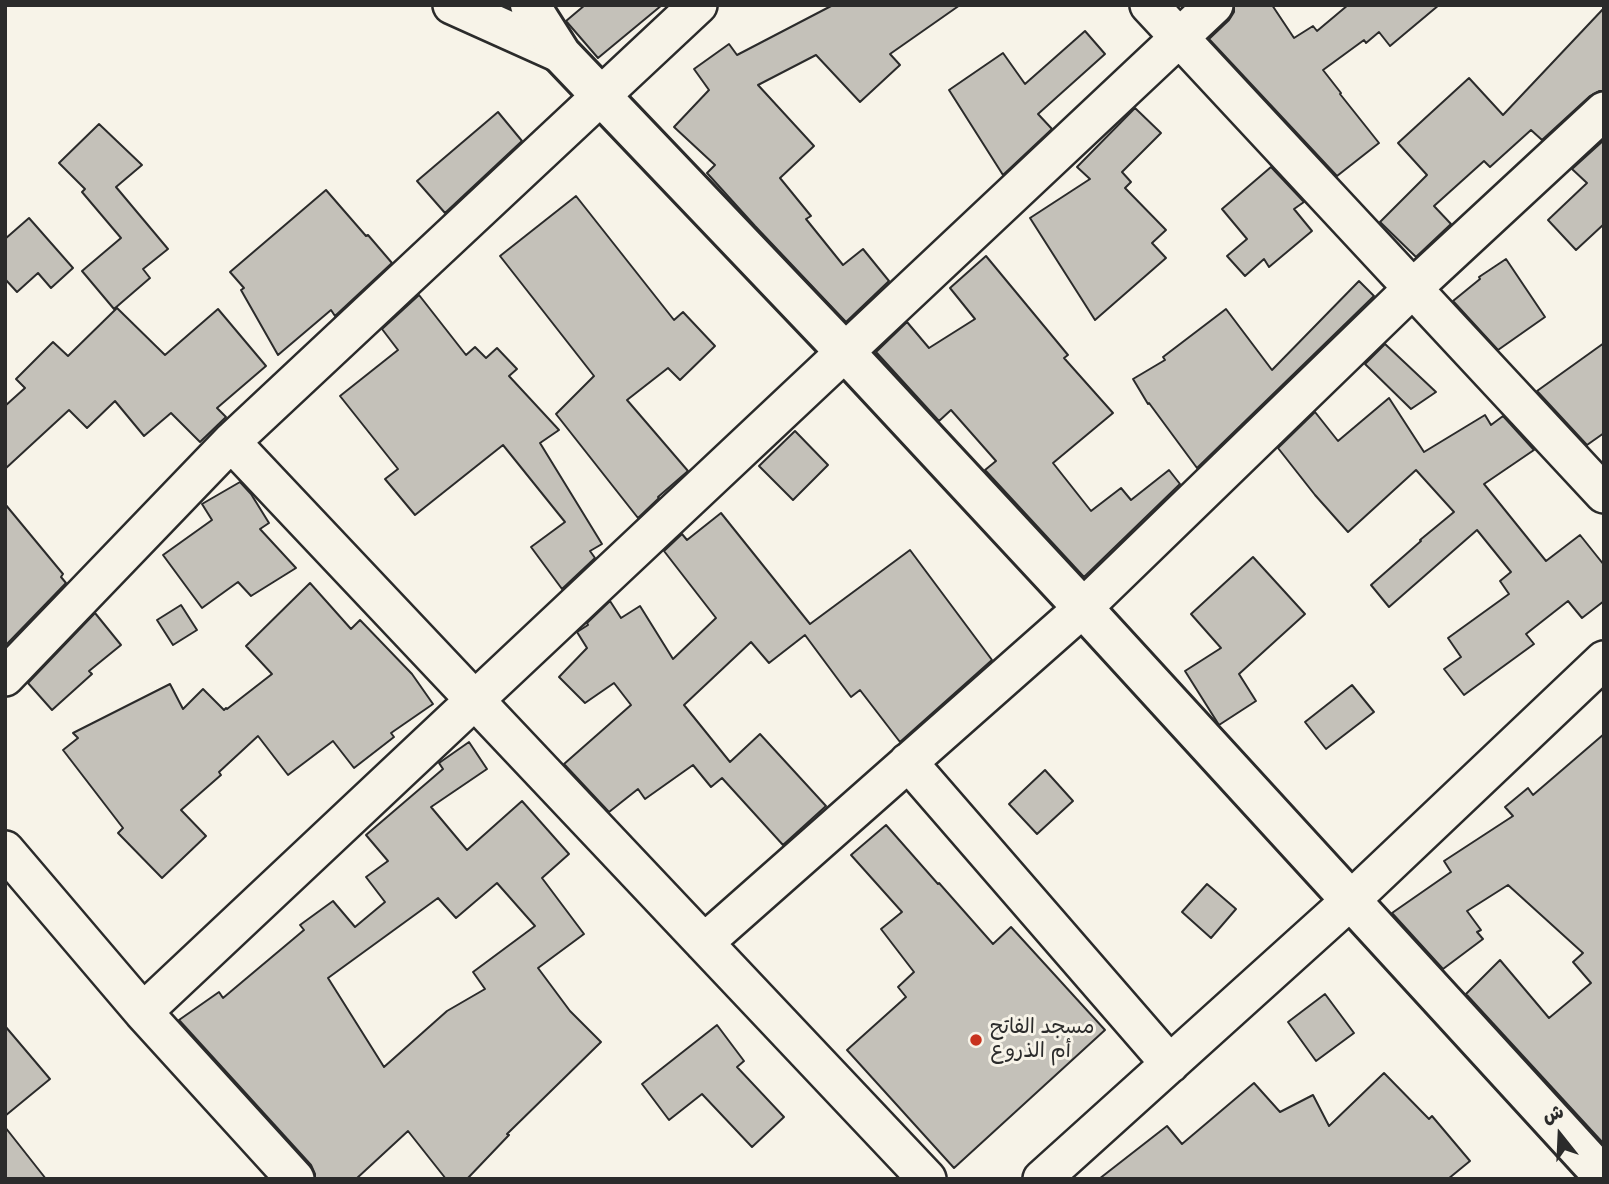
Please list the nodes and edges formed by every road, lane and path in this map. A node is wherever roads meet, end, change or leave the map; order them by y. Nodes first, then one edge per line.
1 (452, 5) edge
2 (530, 5) edge
3 (698, 5) edge
4 (1149, 5) edge
5 (1214, 5) edge
6 (1179, 38) junction
7 (561, 54) junction
8 (601, 96) junction
9 (1604, 111) edge
10 (1412, 289) junction
11 (845, 352) junction
12 (231, 442) junction
13 (1604, 494) edge
14 (1083, 608) junction
15 (1604, 660) edge
16 (5, 677) edge
17 (474, 701) junction
18 (908, 762) junction
19 (5, 850) edge
20 (1351, 900) junction
21 (704, 943) junction
22 (143, 1012) junction
23 (1170, 1064) junction
24 (1604, 1177) edge
25 (295, 1179) edge
26 (927, 1179) edge
27 (1042, 1179) edge

1 - 7 street
2 - 7 main road
3 - 8 street
4 - 6 street
5 - 6 street
6 - 10 street
6 - 11 street
7 - 8 main road
8 - 11 main road
8 - 12 street
9 - 10 street
10 - 13 street
10 - 14 street
11 - 14 main road
11 - 17 street
12 - 16 street
12 - 17 street
14 - 18 street
14 - 20 main road
15 - 20 street
17 - 21 street
17 - 22 street
18 - 21 street
18 - 23 street
19 - 22 street
20 - 23 street
20 - 24 main road
21 - 26 street
22 - 25 street
23 - 27 street

